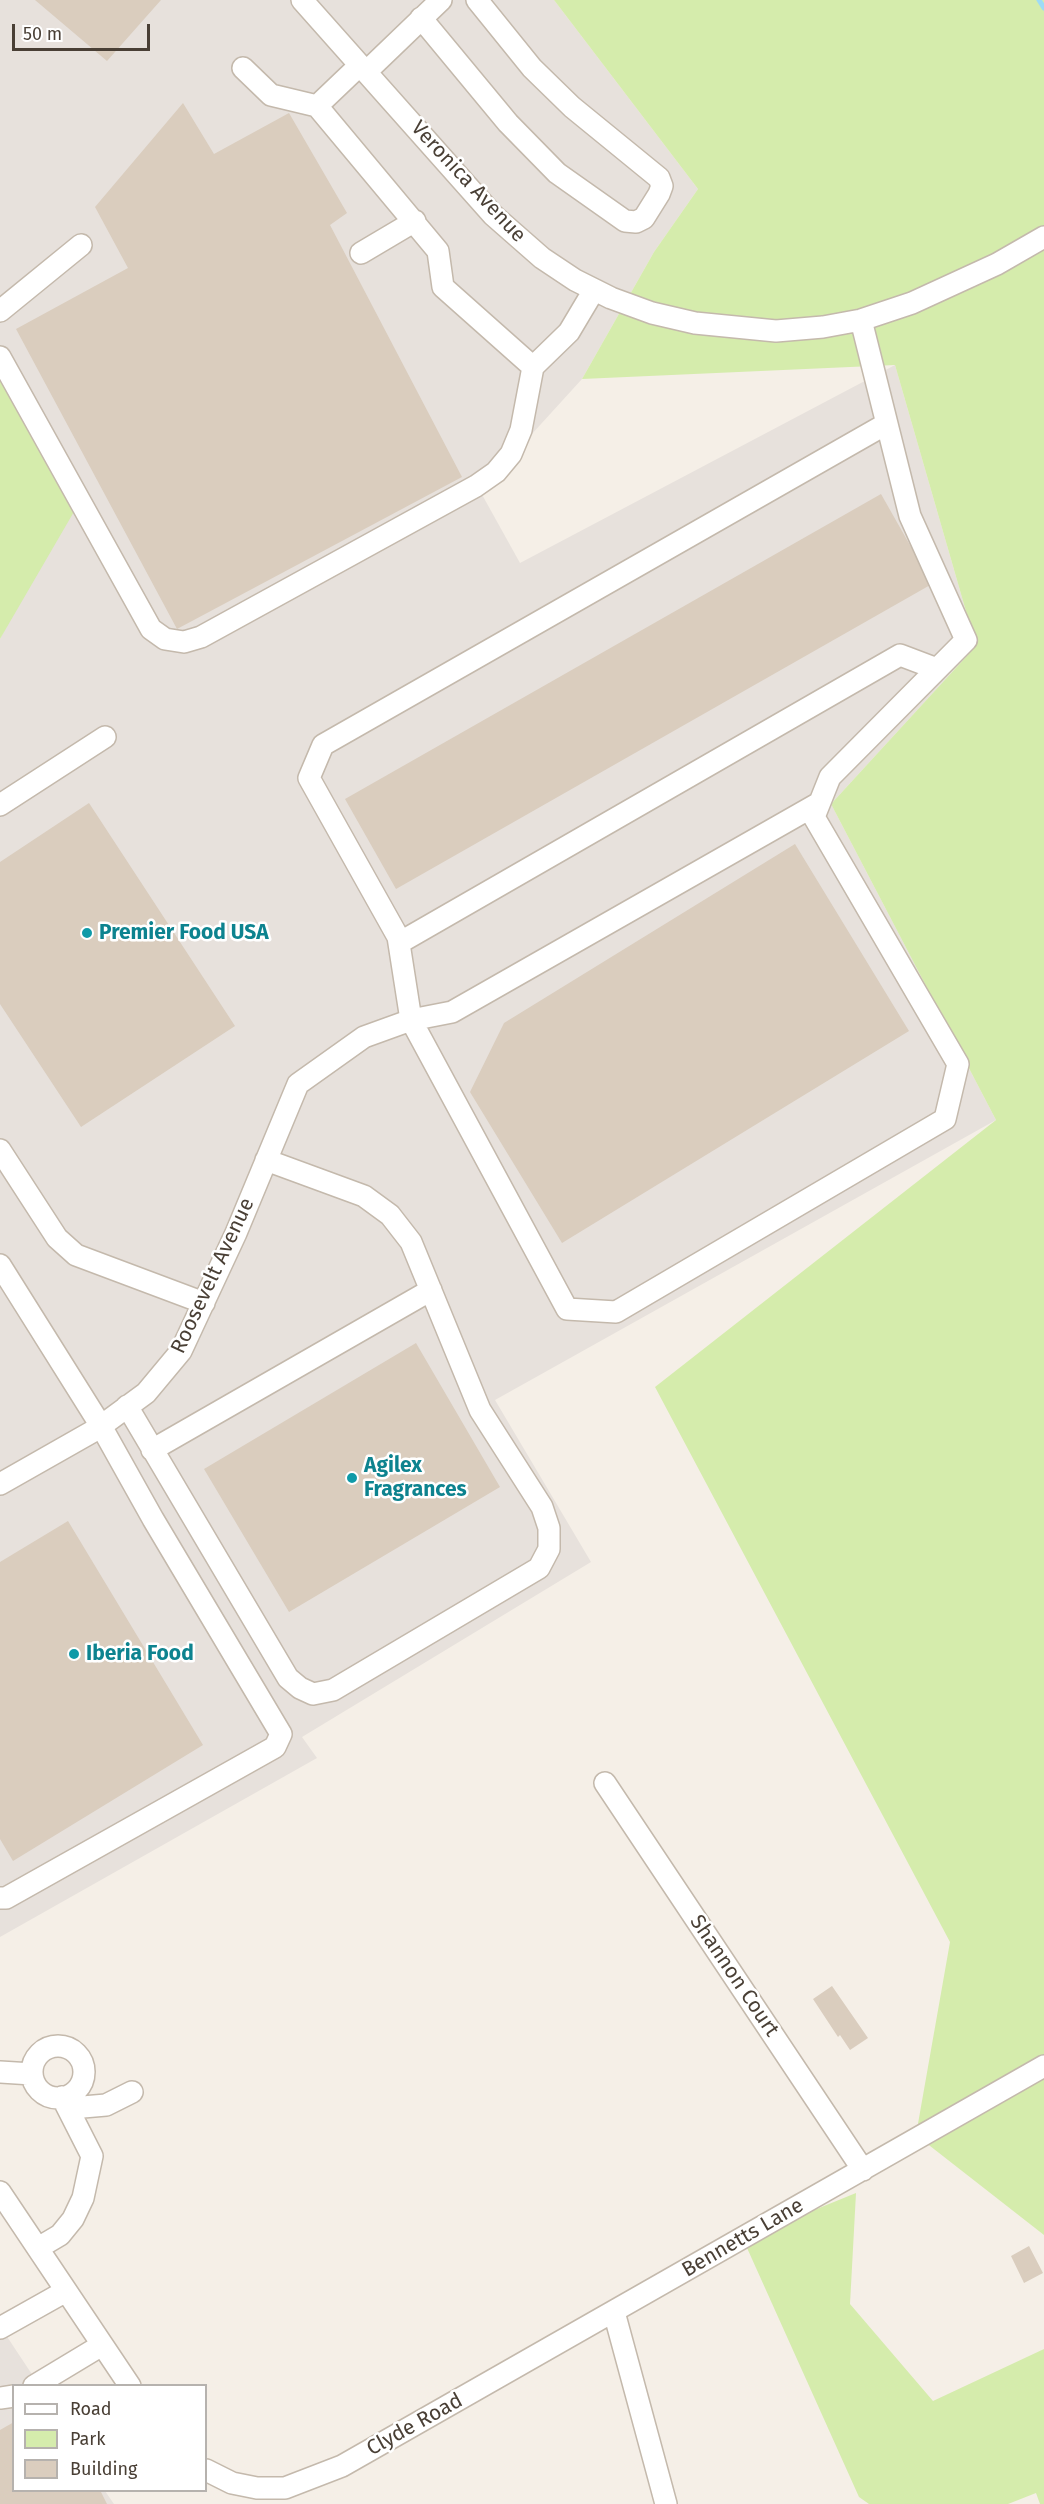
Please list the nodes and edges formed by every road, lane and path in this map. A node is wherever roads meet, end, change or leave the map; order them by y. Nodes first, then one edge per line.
1 (302, 0) edge
2 (441, 0) edge
3 (477, 0) edge
4 (421, 18) junction
5 (243, 68) dead end
6 (363, 69) junction
7 (317, 106) junction
8 (415, 221) junction
9 (1044, 237) edge
10 (81, 245) dead end
11 (361, 253) dead end
12 (594, 290) junction
13 (0, 311) edge
14 (861, 320) junction
15 (0, 357) edge
16 (533, 367) junction
17 (886, 424) junction
18 (937, 669) junction
19 (105, 737) dead end
20 (819, 803) junction
21 (0, 805) edge
22 (399, 943) junction
23 (411, 1020) junction
24 (0, 1150) edge
25 (266, 1160) junction
26 (0, 1265) edge
27 (431, 1290) junction
28 (204, 1303) junction
29 (127, 1406) junction
30 (101, 1426) junction
31 (152, 1450) junction
32 (0, 1484) edge
33 (605, 1783) dead end
34 (0, 1898) edge
35 (1044, 2066) edge
36 (0, 2072) edge
37 (32, 2074) junction
38 (132, 2092) dead end
39 (62, 2097) junction
40 (863, 2170) junction
41 (0, 2192) edge
42 (38, 2248) junction
43 (66, 2291) junction
44 (614, 2312) junction
45 (0, 2328) edge
46 (102, 2345) junction
47 (36, 2384) edge
48 (129, 2384) edge
49 (207, 2470) edge
50 (666, 2504) edge

1 - 6 street, Veronica Avenue
2 - 4 street
3 - 4 street
4 - 6 street
5 - 7 street
6 - 7 street
6 - 12 street, Veronica Avenue
7 - 8 street
8 - 11 street
8 - 16 street
9 - 14 street, Veronica Avenue
10 - 13 street
12 - 14 street, Veronica Avenue
12 - 16 street
14 - 17 street
15 - 16 street
17 - 18 street
17 - 22 street
18 - 20 street
18 - 22 street
19 - 21 street
20 - 23 street, Roosevelt Avenue
20 - 23 street
22 - 23 street
23 - 25 street, Roosevelt Avenue
24 - 28 street
25 - 27 street
25 - 28 street, Roosevelt Avenue
26 - 30 street
27 - 31 street
27 - 31 street
28 - 29 street, Roosevelt Avenue
29 - 30 street, Roosevelt Avenue
29 - 31 street
30 - 32 street, Roosevelt Avenue
30 - 34 street
33 - 40 street, Shannon Court
35 - 40 street, Bennetts Lane
36 - 37 street
37 - 39 street
37 - 39 street
38 - 39 street
39 - 42 street
40 - 44 street, Bennetts Lane
41 - 42 street
42 - 43 street
43 - 45 street
43 - 46 street
44 - 49 street, Clyde Road
44 - 50 street
46 - 47 street
46 - 48 street

